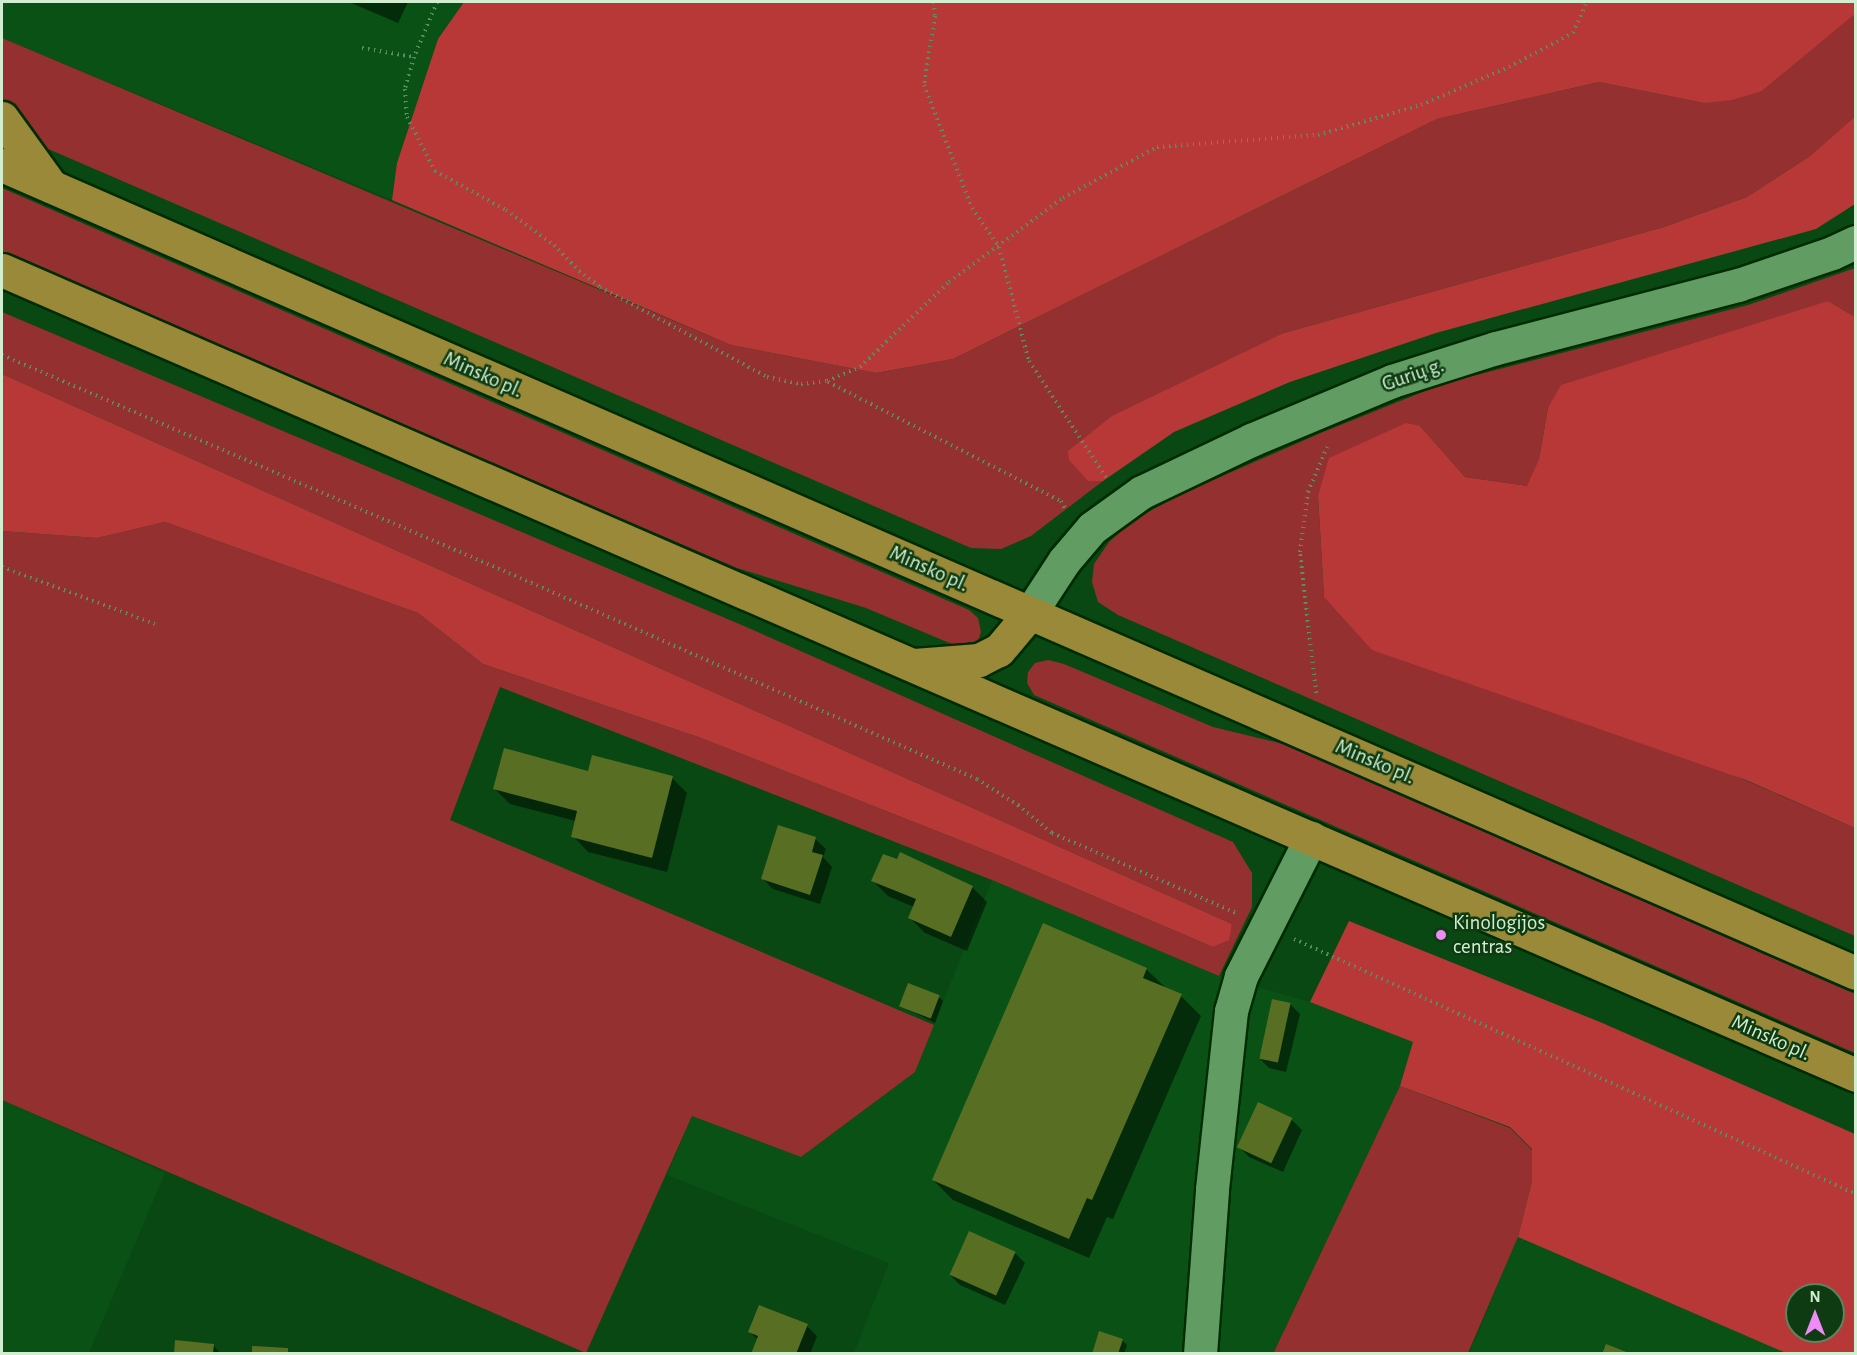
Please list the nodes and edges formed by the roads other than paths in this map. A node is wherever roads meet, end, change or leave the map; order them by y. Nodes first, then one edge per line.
1 (2, 118) edge
2 (2, 165) edge
3 (52, 187) junction
4 (1856, 242) edge
5 (7, 276) edge
6 (1030, 613) junction
7 (907, 666) junction
8 (1311, 838) junction
9 (1856, 973) edge
10 (1856, 1075) edge
11 (1200, 1353) edge

1 - 3 highway
2 - 3 highway, Minsko pl.
3 - 6 highway, Minsko pl.
4 - 6 street, Gurių g.
5 - 7 highway, Minsko pl.
6 - 7 highway
6 - 9 highway, Minsko pl.
7 - 8 highway, Minsko pl.
8 - 10 highway, Minsko pl.
8 - 11 street

